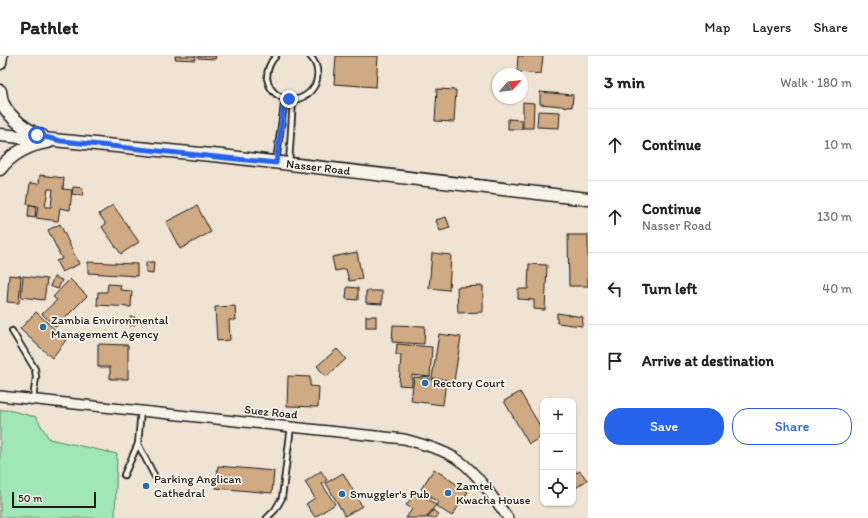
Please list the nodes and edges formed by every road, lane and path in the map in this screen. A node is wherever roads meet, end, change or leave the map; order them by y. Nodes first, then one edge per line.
1 (1, 56) edge
2 (276, 56) edge
3 (310, 56) edge
4 (0, 64) edge
5 (0, 91) edge
6 (285, 98) junction
7 (293, 99) junction
8 (0, 135) edge
9 (61, 141) junction
10 (276, 163) junction
11 (289, 164) junction
12 (0, 169) edge
13 (588, 198) edge
14 (12, 331) dead end
15 (0, 396) edge
16 (33, 399) junction
17 (141, 410) junction
18 (291, 426) junction
19 (138, 444) junction
20 (124, 475) dead end
21 (156, 477) dead end
22 (267, 518) edge
23 (508, 518) edge

1 - 4 main road
2 - 6 lane
3 - 7 lane
5 - 9 main road
6 - 7 lane
6 - 10 lane
7 - 11 lane
8 - 9 main road, Nasser Road
9 - 10 main road, Nasser Road
9 - 12 main road
10 - 11 main road, Nasser Road
11 - 13 main road, Nasser Road
14 - 16 lane
15 - 16 street, Suez Road
16 - 17 street, Suez Road
17 - 18 street, Suez Road
17 - 19 lane
18 - 22 lane
18 - 23 street, Suez Road
19 - 20 lane
19 - 21 lane

